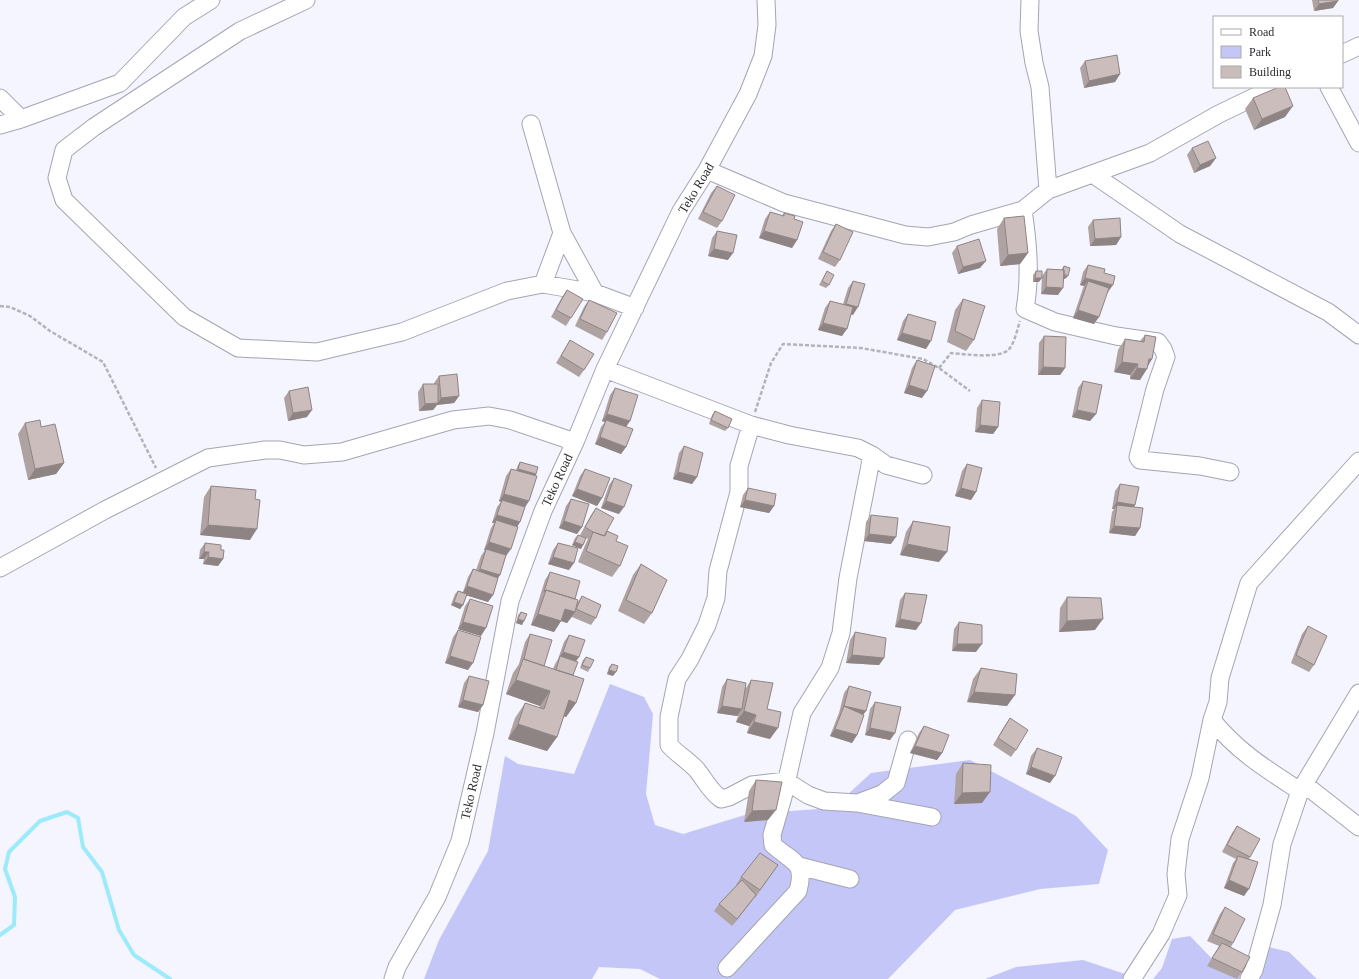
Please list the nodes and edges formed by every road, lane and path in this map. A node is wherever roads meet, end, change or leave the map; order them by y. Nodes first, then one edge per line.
1 (211, 0) edge
2 (306, 0) edge
3 (766, 0) edge
4 (1030, 0) edge
5 (1359, 46) edge
6 (1343, 54) edge
7 (1273, 88) edge
8 (1330, 88) edge
9 (0, 98) edge
10 (21, 119) junction
11 (531, 124) dead end
12 (0, 125) edge
13 (1359, 144) edge
14 (707, 170) junction
15 (1094, 175) junction
16 (1048, 190) junction
17 (1024, 210) junction
18 (562, 233) junction
19 (543, 284) junction
20 (595, 293) junction
21 (0, 306) edge
22 (635, 308) junction
23 (1025, 309) junction
24 (1359, 335) edge
25 (939, 368) junction
26 (606, 369) junction
27 (970, 391) dead end
28 (751, 424) junction
29 (575, 442) junction
30 (872, 455) junction
31 (1359, 461) edge
32 (1230, 472) dead end
33 (923, 475) dead end
34 (162, 481) junction
35 (0, 568) edge
36 (1359, 693) edge
37 (1212, 720) junction
38 (908, 740) dead end
39 (786, 781) junction
40 (1302, 788) junction
41 (857, 803) junction
42 (932, 817) dead end
43 (1359, 827) edge
44 (799, 866) junction
45 (850, 879) dead end
46 (727, 968) dead end
47 (393, 979) edge
48 (1132, 979) edge
49 (1249, 979) edge

1 - 10 street
2 - 19 street
3 - 14 street, Teko Road
4 - 16 street
5 - 6 street
7 - 15 street
8 - 13 street
9 - 10 street
10 - 12 street
11 - 18 street
14 - 17 street
14 - 22 street, Teko Road
15 - 16 street
15 - 24 street
16 - 17 street
17 - 23 street
18 - 19 street
18 - 20 street
19 - 20 street
20 - 22 street
21 - 34 path
22 - 26 street, Teko Road
23 - 25 path
23 - 32 street
25 - 27 path
25 - 28 path
26 - 28 street
26 - 29 street, Teko Road
28 - 30 street
28 - 39 street
29 - 34 street
29 - 47 street, Teko Road
30 - 33 street
30 - 39 street
31 - 37 street
34 - 35 street
36 - 40 street
37 - 40 street
37 - 48 street
38 - 41 street
39 - 41 street
39 - 44 street
40 - 43 street
40 - 49 street
41 - 42 street
44 - 45 street
44 - 46 street

